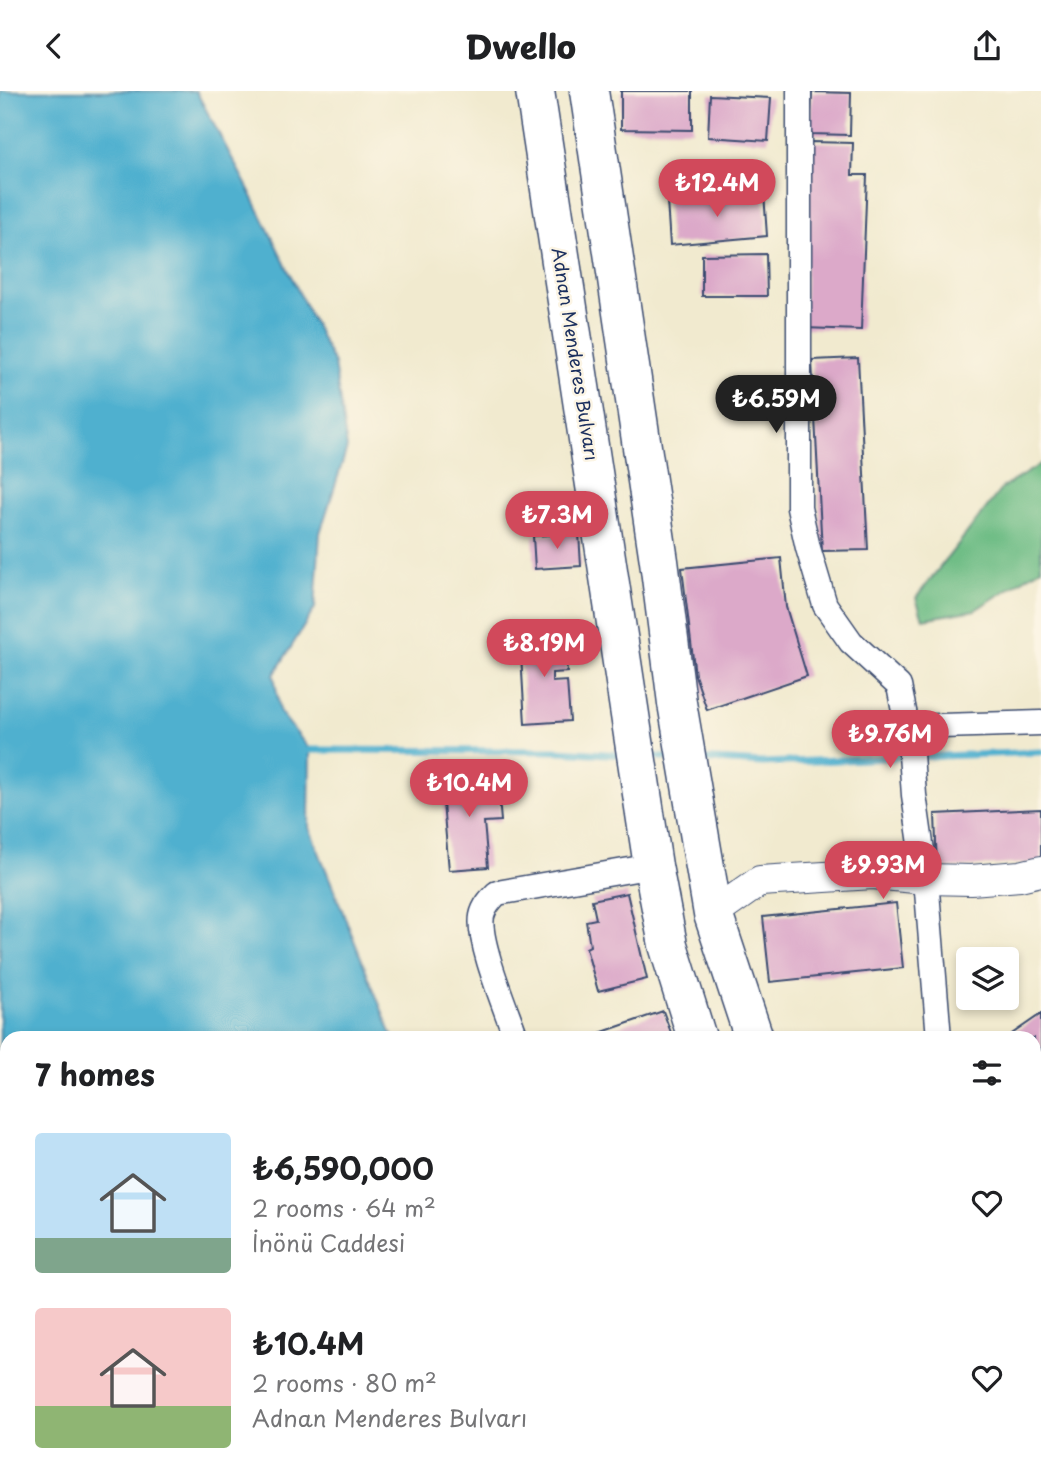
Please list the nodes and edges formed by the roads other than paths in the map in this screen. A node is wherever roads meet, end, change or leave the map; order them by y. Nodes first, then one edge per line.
1 (535, 91) edge
2 (589, 91) edge
3 (799, 91) edge
4 (1041, 723) edge
5 (909, 734) junction
6 (653, 866) junction
7 (1041, 871) edge
8 (926, 879) junction
9 (712, 914) junction
10 (514, 1031) edge
11 (695, 1031) edge
12 (752, 1031) edge
13 (938, 1031) edge

1 - 6 highway, Adnan Menderes Bulvarı
2 - 9 highway
3 - 5 street
4 - 5 street
5 - 8 street
6 - 10 street
6 - 11 highway, Adnan Menderes Bulvarı
7 - 8 street
8 - 9 street
8 - 13 street
9 - 12 highway

